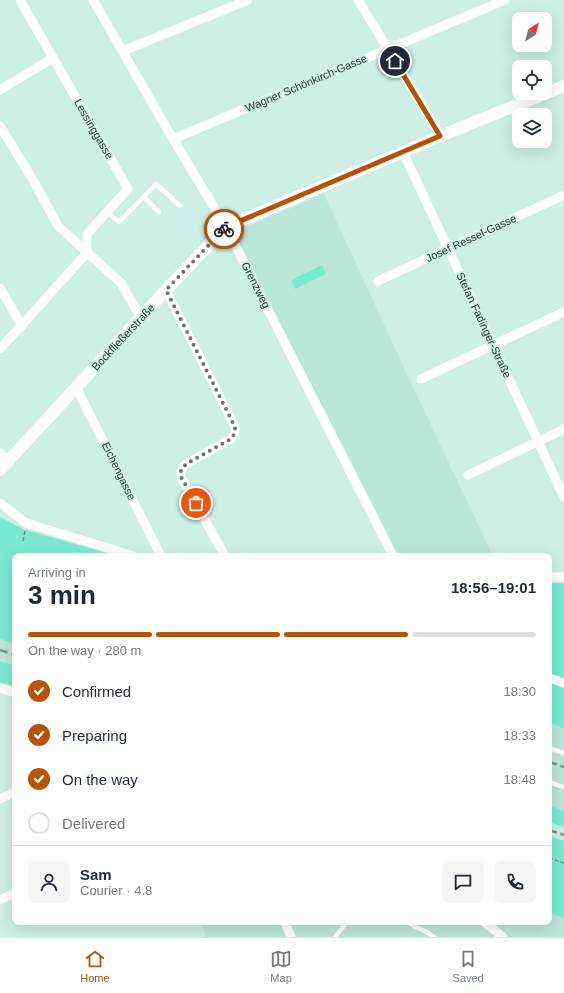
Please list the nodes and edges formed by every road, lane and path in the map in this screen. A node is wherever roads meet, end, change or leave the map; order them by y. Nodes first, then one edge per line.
1 (20, 0) edge
2 (93, 0) edge
3 (248, 0) edge
4 (358, 0) edge
5 (505, 0) edge
6 (387, 49) junction
7 (123, 51) junction
8 (53, 58) junction
9 (564, 86) edge
10 (0, 90) edge
11 (0, 126) edge
12 (440, 136) junction
13 (173, 139) junction
14 (403, 152) junction
15 (564, 195) edge
16 (144, 197) junction
17 (180, 206) dead end
18 (107, 212) junction
19 (159, 212) dead end
20 (226, 227) junction
21 (448, 248) junction
22 (86, 253) junction
23 (378, 280) dead end
24 (0, 288) edge
25 (166, 290) junction
26 (564, 312) edge
27 (141, 318) junction
28 (22, 326) junction
29 (493, 344) junction
30 (0, 349) edge
31 (421, 379) dead end
32 (76, 387) junction
33 (564, 429) edge
34 (538, 441) junction
35 (2, 462) edge
36 (468, 475) dead end
37 (564, 497) edge
38 (0, 503) edge
39 (24, 534) dead end
40 (23, 541) dead end
41 (124, 553) edge
42 (159, 553) edge
43 (223, 553) edge
44 (391, 553) edge
45 (552, 577) edge
46 (564, 577) edge
47 (552, 679) edge
48 (564, 683) edge
49 (0, 688) edge
50 (12, 692) edge
51 (552, 749) edge
52 (564, 753) edge
53 (552, 783) edge
54 (564, 787) edge
55 (12, 793) edge
56 (0, 799) edge
57 (552, 859) edge
58 (564, 863) edge
59 (12, 894) edge
60 (0, 900) edge
61 (286, 925) edge
62 (345, 925) edge
63 (412, 925) edge
64 (488, 925) edge
65 (291, 937) edge
66 (335, 937) edge
67 (434, 937) edge
68 (503, 937) edge

1 - 8 street, Lessinggasse
2 - 7 street, Grenzweg
3 - 7 street
4 - 6 street
5 - 6 street, Wagner Schönkirch-Gasse
6 - 12 street
6 - 13 street, Wagner Schönkirch-Gasse
7 - 13 street, Grenzweg
8 - 10 street
8 - 18 street, Lessinggasse
9 - 12 main road, Bockfließerstraße
11 - 22 street
12 - 14 main road, Bockfließerstraße
13 - 20 street, Grenzweg
14 - 20 main road, Bockfließerstraße
14 - 21 street, Stefan Fadinger-Straße
15 - 21 street, Josef Ressel-Gasse
16 - 17 lane
16 - 18 lane
16 - 19 lane
18 - 22 street, Lessinggasse
20 - 25 main road, Bockfließerstraße
20 - 44 street, Grenzweg
21 - 23 street, Josef Ressel-Gasse
21 - 29 street, Stefan Fadinger-Straße
22 - 27 street
22 - 28 street
24 - 28 street
25 - 27 main road, Bockfließerstraße
25 - 43 street
26 - 29 street
27 - 32 main road, Bockfließerstraße
28 - 30 street
29 - 31 street
29 - 34 street, Stefan Fadinger-Straße
32 - 35 main road, Bockfließerstraße
32 - 42 street, Eichengasse
33 - 34 street
34 - 36 street
34 - 37 street, Stefan Fadinger-Straße
38 - 41 street
39 - 40 path
45 - 46 street
47 - 48 street
49 - 50 street
51 - 52 lane
53 - 54 lane
55 - 56 street
57 - 58 path
59 - 60 street
61 - 65 street
62 - 66 lane
63 - 67 lane
64 - 68 street

